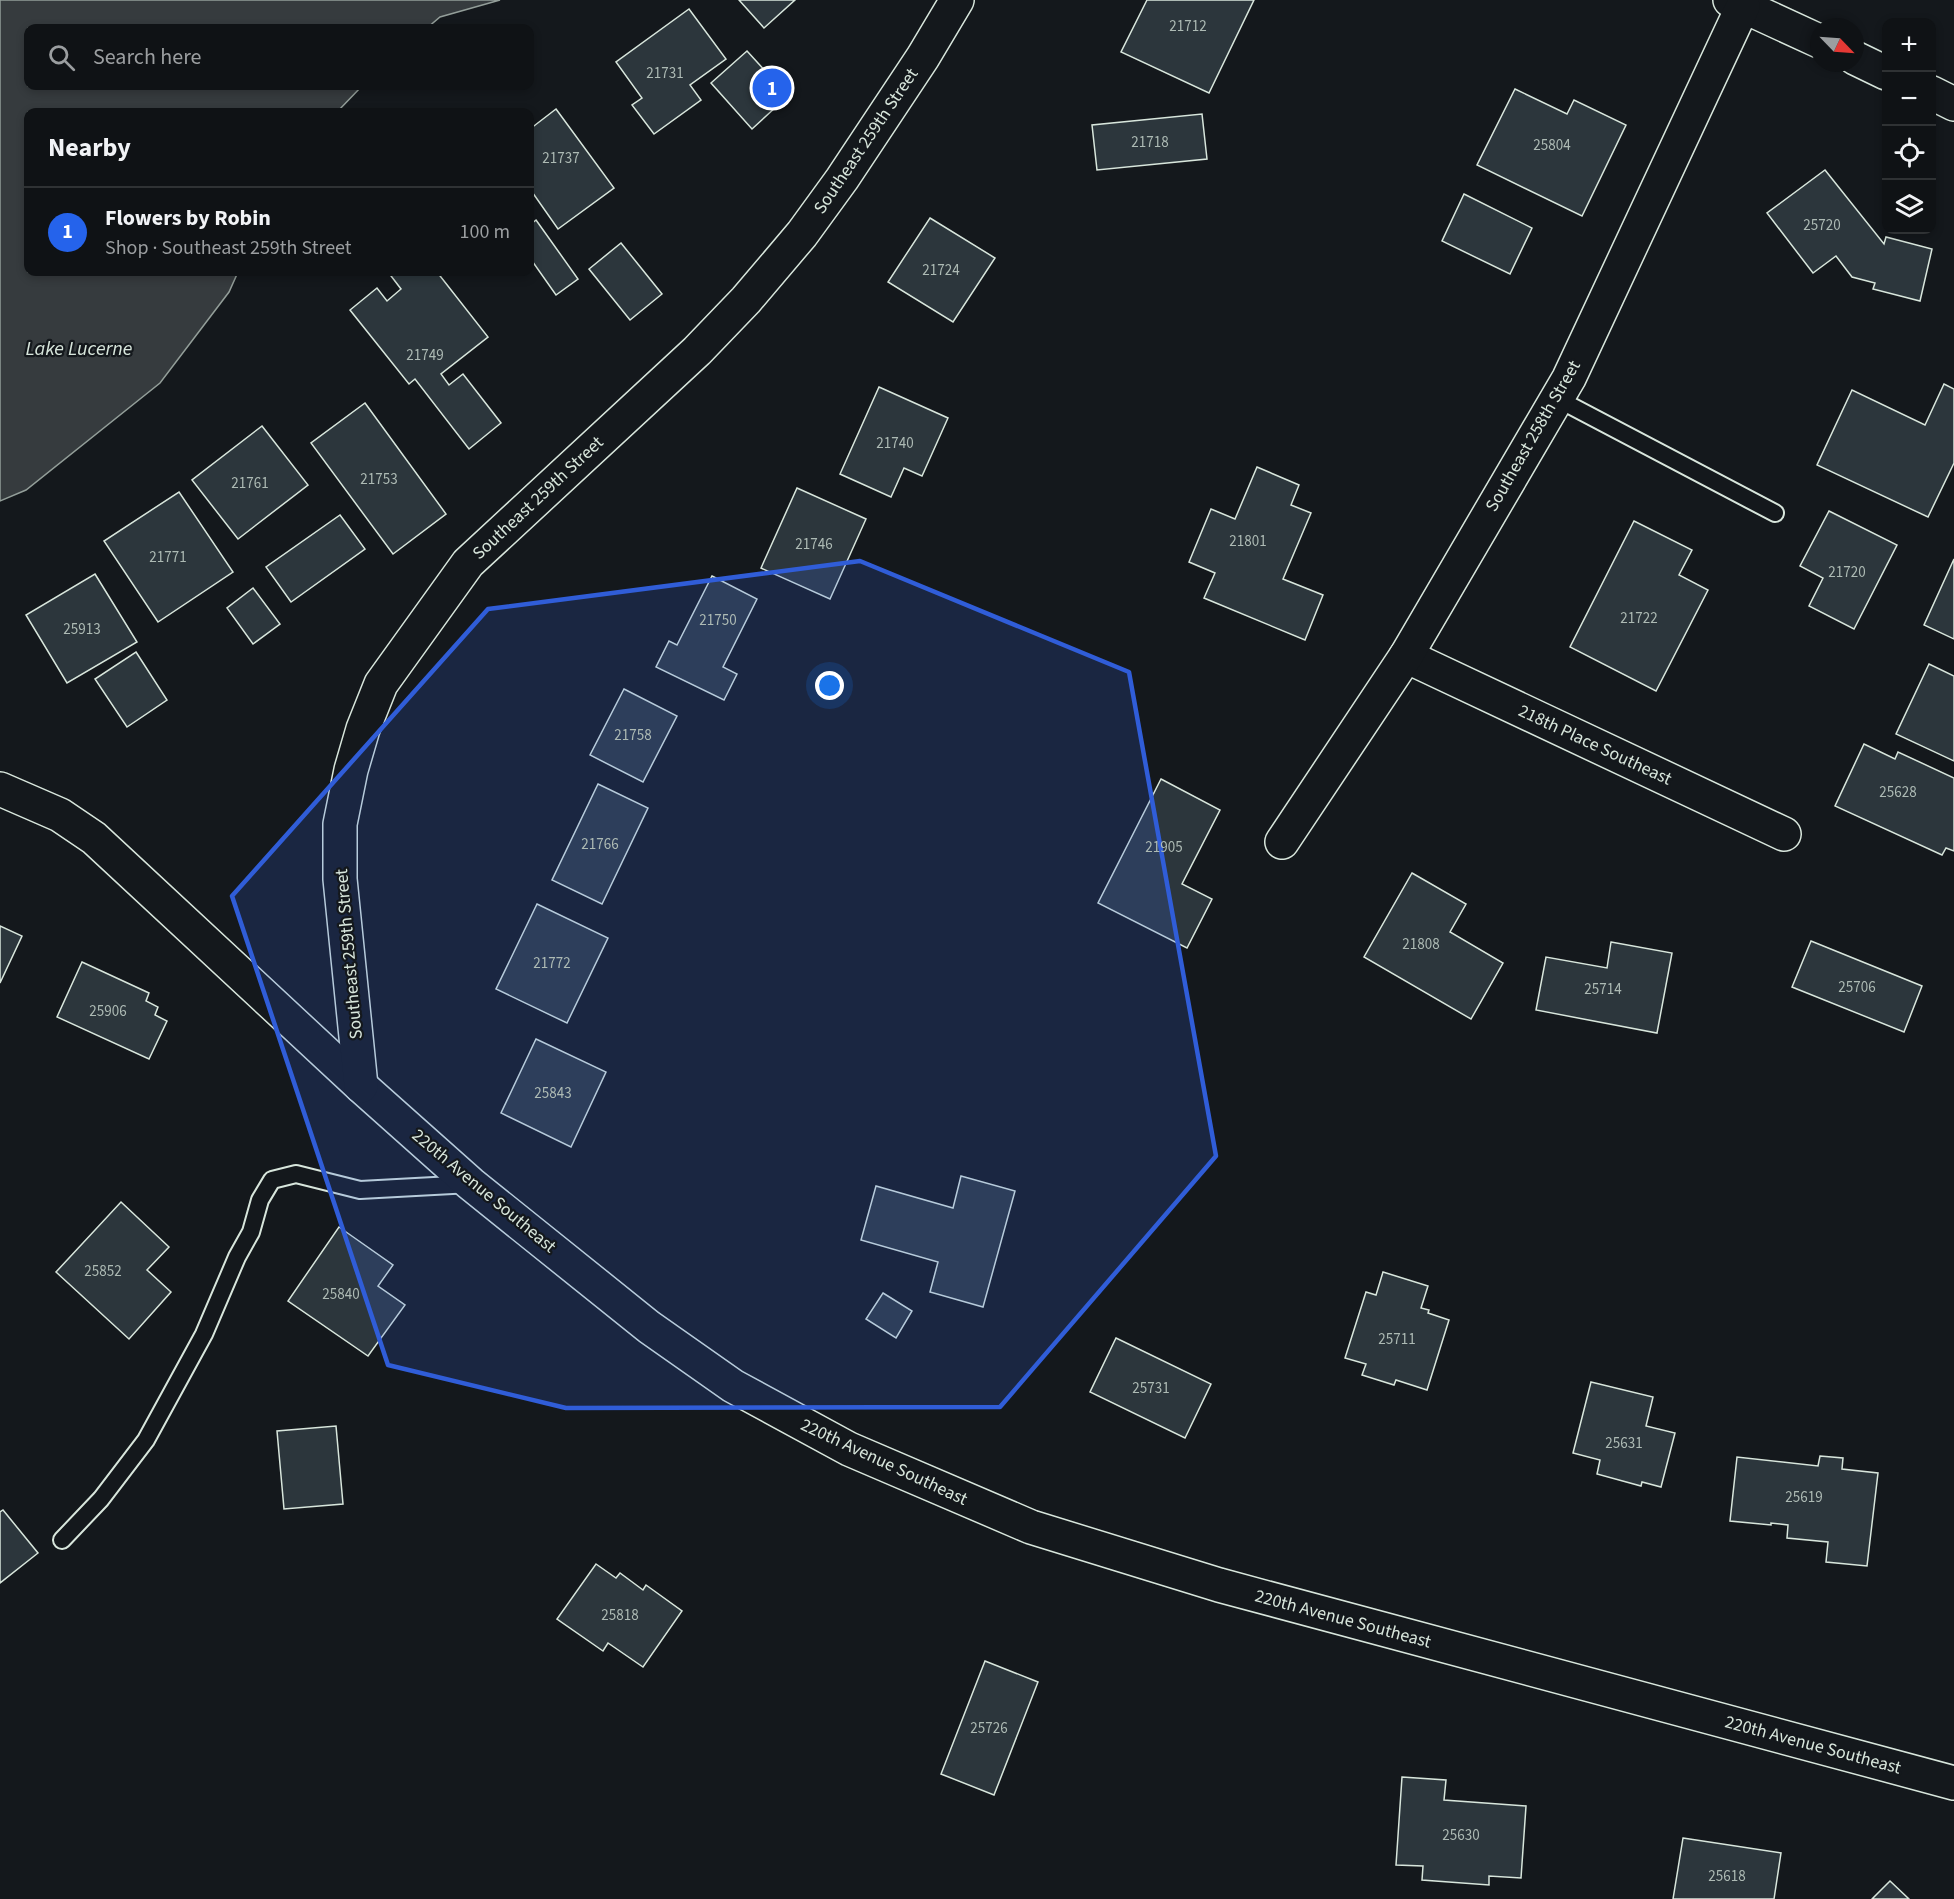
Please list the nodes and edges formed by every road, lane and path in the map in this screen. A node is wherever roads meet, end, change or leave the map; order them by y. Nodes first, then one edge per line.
1 (957, 0) edge
2 (1736, 3) edge
3 (1810, 37) edge
4 (1864, 62) edge
5 (1885, 72) edge
6 (1936, 95) edge
7 (1954, 104) edge
8 (1556, 398) junction
9 (1775, 513) dead end
10 (1406, 656) junction
11 (0, 789) edge
12 (1784, 834) dead end
13 (1282, 842) dead end
14 (361, 1086) junction
15 (471, 1184) junction
16 (62, 1540) dead end
17 (1954, 1783) edge

1 - 14 street, Southeast 259th Street
2 - 3 street
2 - 8 street, Southeast 258th Street
4 - 5 street
6 - 7 street
8 - 9 lane
8 - 10 street, Southeast 258th Street
10 - 12 street, 218th Place Southeast
10 - 13 street, Southeast 258th Street
11 - 14 street, 220th Avenue Southeast
14 - 15 street, 220th Avenue Southeast
15 - 16 lane
15 - 17 street, 220th Avenue Southeast

